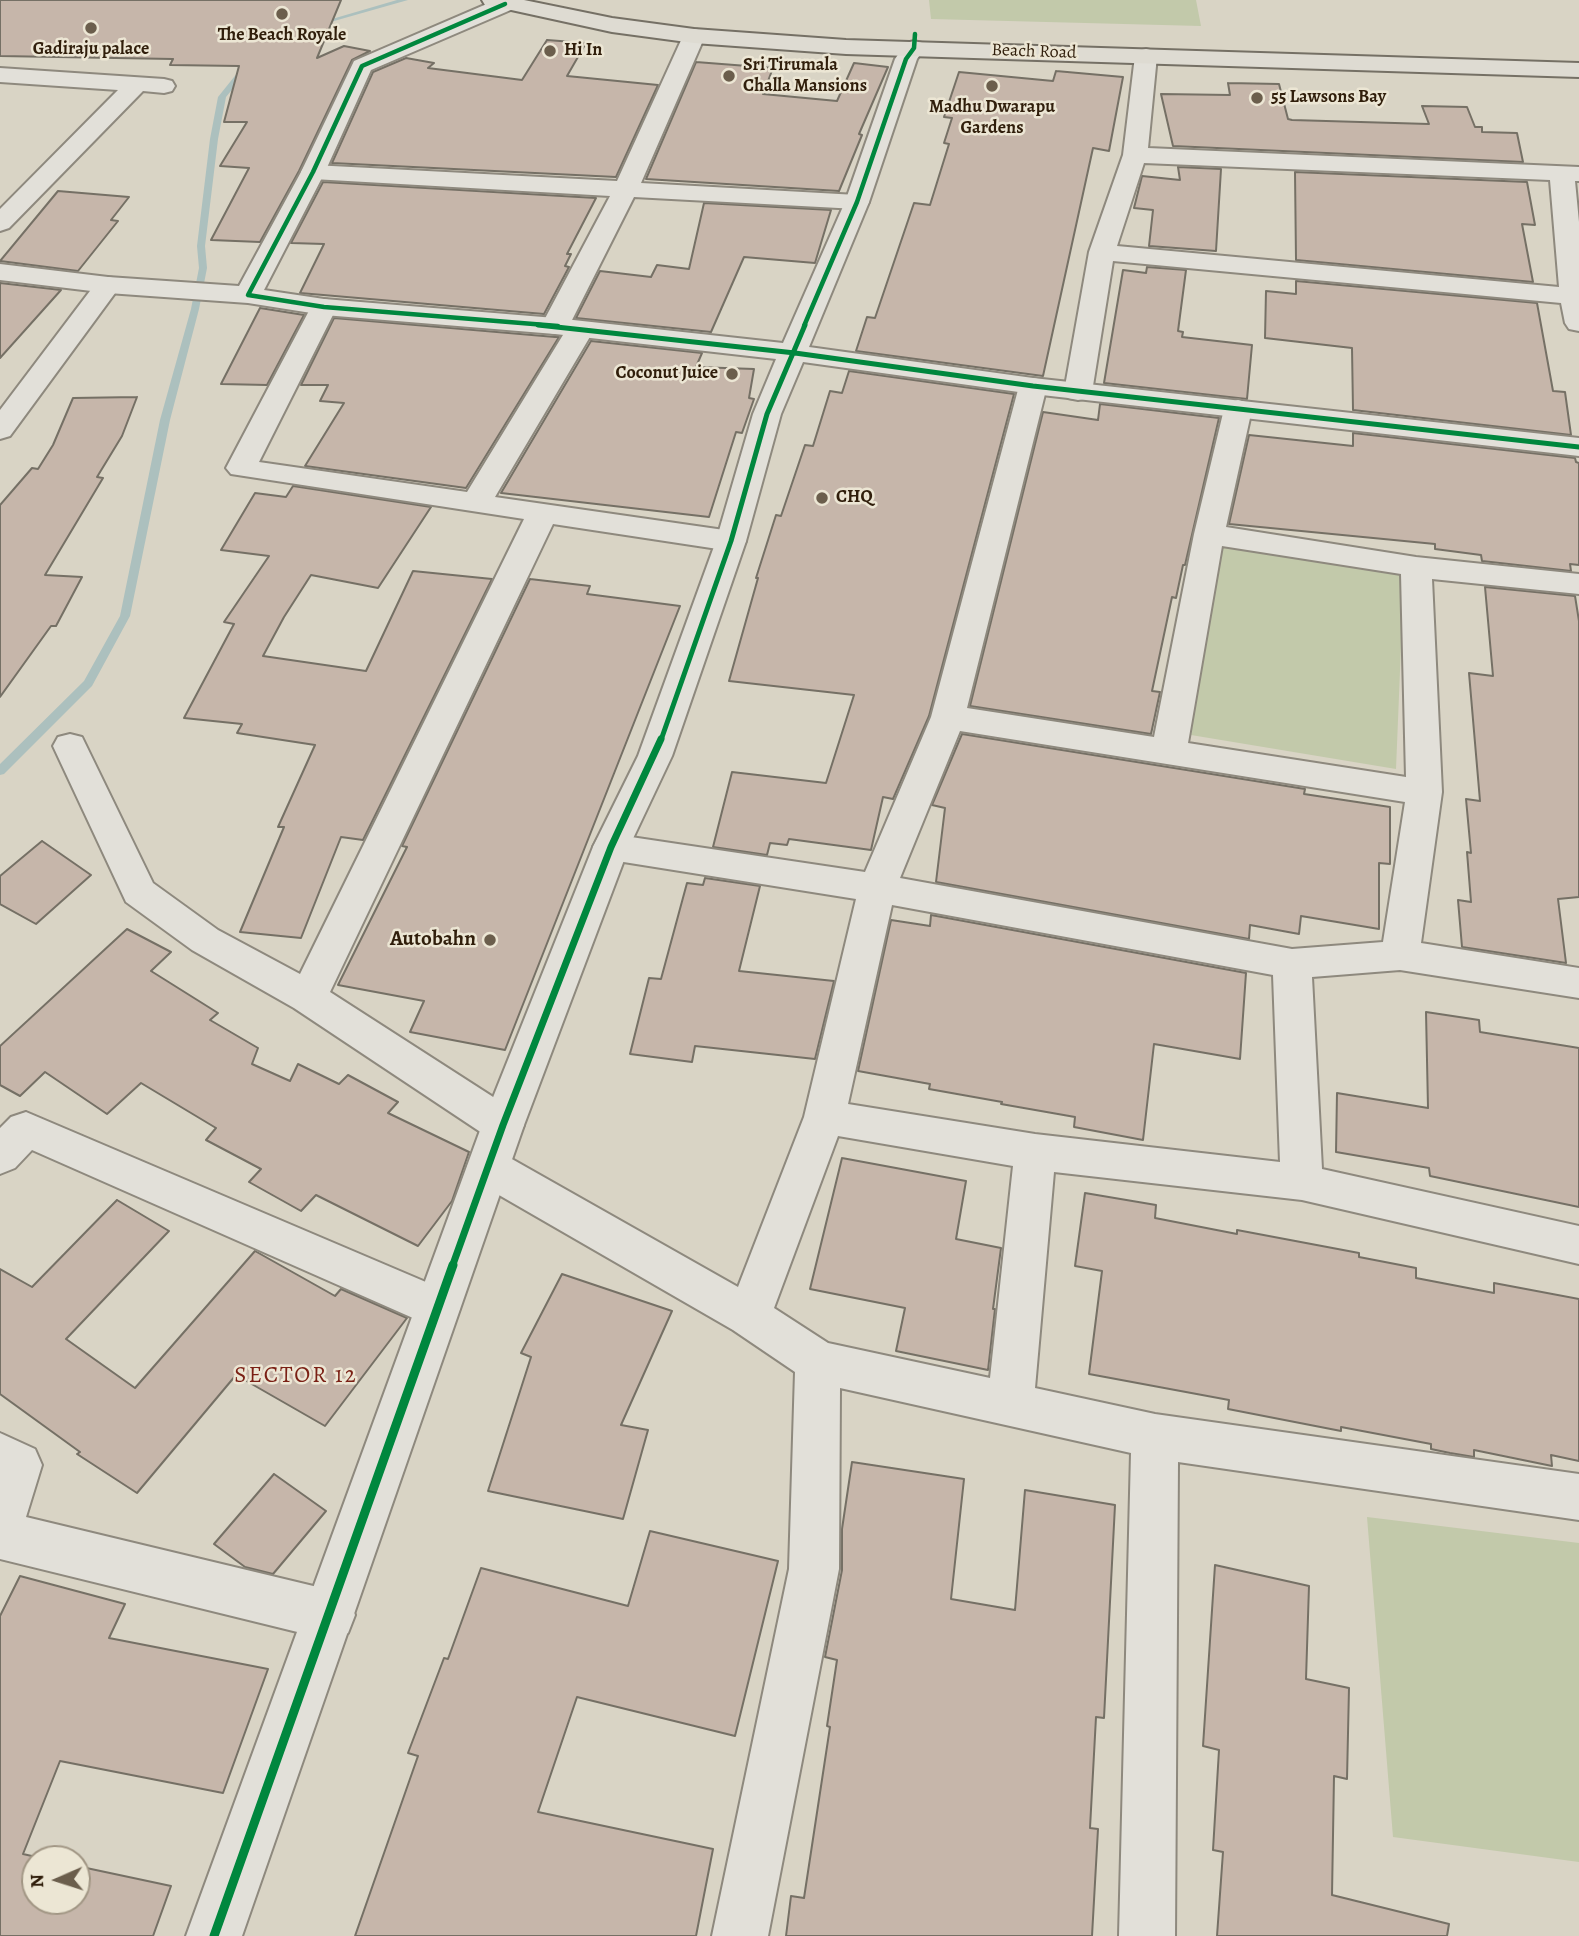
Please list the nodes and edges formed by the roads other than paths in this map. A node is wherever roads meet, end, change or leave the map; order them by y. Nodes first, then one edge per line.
1 (549, 0) edge
2 (499, 2) edge
3 (694, 36) junction
4 (915, 41) junction
5 (1579, 53) edge
6 (1146, 56) junction
7 (1579, 70) edge
8 (0, 75) edge
9 (137, 84) junction
10 (164, 86) dead end
11 (1135, 155) junction
12 (313, 172) junction
13 (1571, 173) edge
14 (625, 190) junction
15 (858, 202) junction
16 (0, 223) edge
17 (1102, 252) junction
18 (0, 272) edge
19 (108, 285) junction
20 (247, 295) junction
21 (1573, 296) junction
22 (324, 307) junction
23 (1579, 323) edge
24 (568, 328) junction
25 (795, 353) junction
26 (1033, 386) junction
27 (1078, 391) junction
28 (1238, 409) junction
29 (0, 430) edge
30 (1579, 447) edge
31 (475, 504) junction
32 (542, 512) junction
33 (1209, 534) junction
34 (731, 541) junction
35 (1416, 567) junction
36 (1579, 584) edge
37 (948, 717) junction
38 (70, 746) dead end
39 (1170, 752) junction
40 (1424, 792) junction
41 (611, 847) junction
42 (877, 888) junction
43 (1400, 955) junction
44 (1292, 964) junction
45 (1579, 983) edge
46 (308, 998) junction
47 (825, 1117) junction
48 (503, 1125) junction
49 (9, 1132) edge
50 (1035, 1152) junction
51 (488, 1167) junction
52 (1302, 1182) junction
53 (1579, 1245) edge
54 (438, 1308) junction
55 (749, 1316) junction
56 (818, 1362) junction
57 (1012, 1404) junction
58 (1155, 1436) junction
59 (0, 1455) edge
60 (1579, 1497) edge
61 (0, 1522) edge
62 (0, 1535) edge
63 (330, 1615) junction
64 (214, 1936) edge
65 (740, 1936) edge
66 (1147, 1936) edge

1 - 4 main road, Beach Road
2 - 3 main road, Beach Road
2 - 12 street
3 - 4 main road, Beach Road
3 - 14 street
4 - 5 main road, Beach Road
4 - 6 main road, Beach Road
4 - 15 street
6 - 7 main road, Beach Road
6 - 11 street
8 - 9 street
9 - 10 street
9 - 16 street
11 - 13 street
11 - 17 street
12 - 14 street
12 - 20 street
13 - 21 street
14 - 15 street
14 - 24 street
15 - 25 street
17 - 21 street
17 - 27 street
18 - 19 street
19 - 20 street
19 - 29 street
20 - 22 street
21 - 23 street
22 - 24 street
22 - 31 street
24 - 25 street
24 - 31 street
25 - 26 street
25 - 34 street
26 - 27 street
26 - 37 street
27 - 28 street
28 - 30 street
28 - 33 street
31 - 32 street
32 - 34 street
32 - 46 street
33 - 35 street
33 - 39 street
34 - 41 street
35 - 36 street
35 - 40 street
37 - 39 street
37 - 42 street
38 - 46 street
39 - 40 street
40 - 43 street
41 - 42 street
41 - 48 street
42 - 44 street
42 - 47 street
43 - 44 street
43 - 45 street
44 - 52 street
46 - 48 street
47 - 50 street
47 - 55 street
48 - 51 street
49 - 54 street
50 - 52 street
50 - 57 street
51 - 54 street
51 - 55 street
52 - 53 street
54 - 63 street
55 - 56 street
56 - 57 street
56 - 65 street
57 - 58 street
58 - 60 street
58 - 66 street
59 - 61 street
62 - 63 street
63 - 64 street

